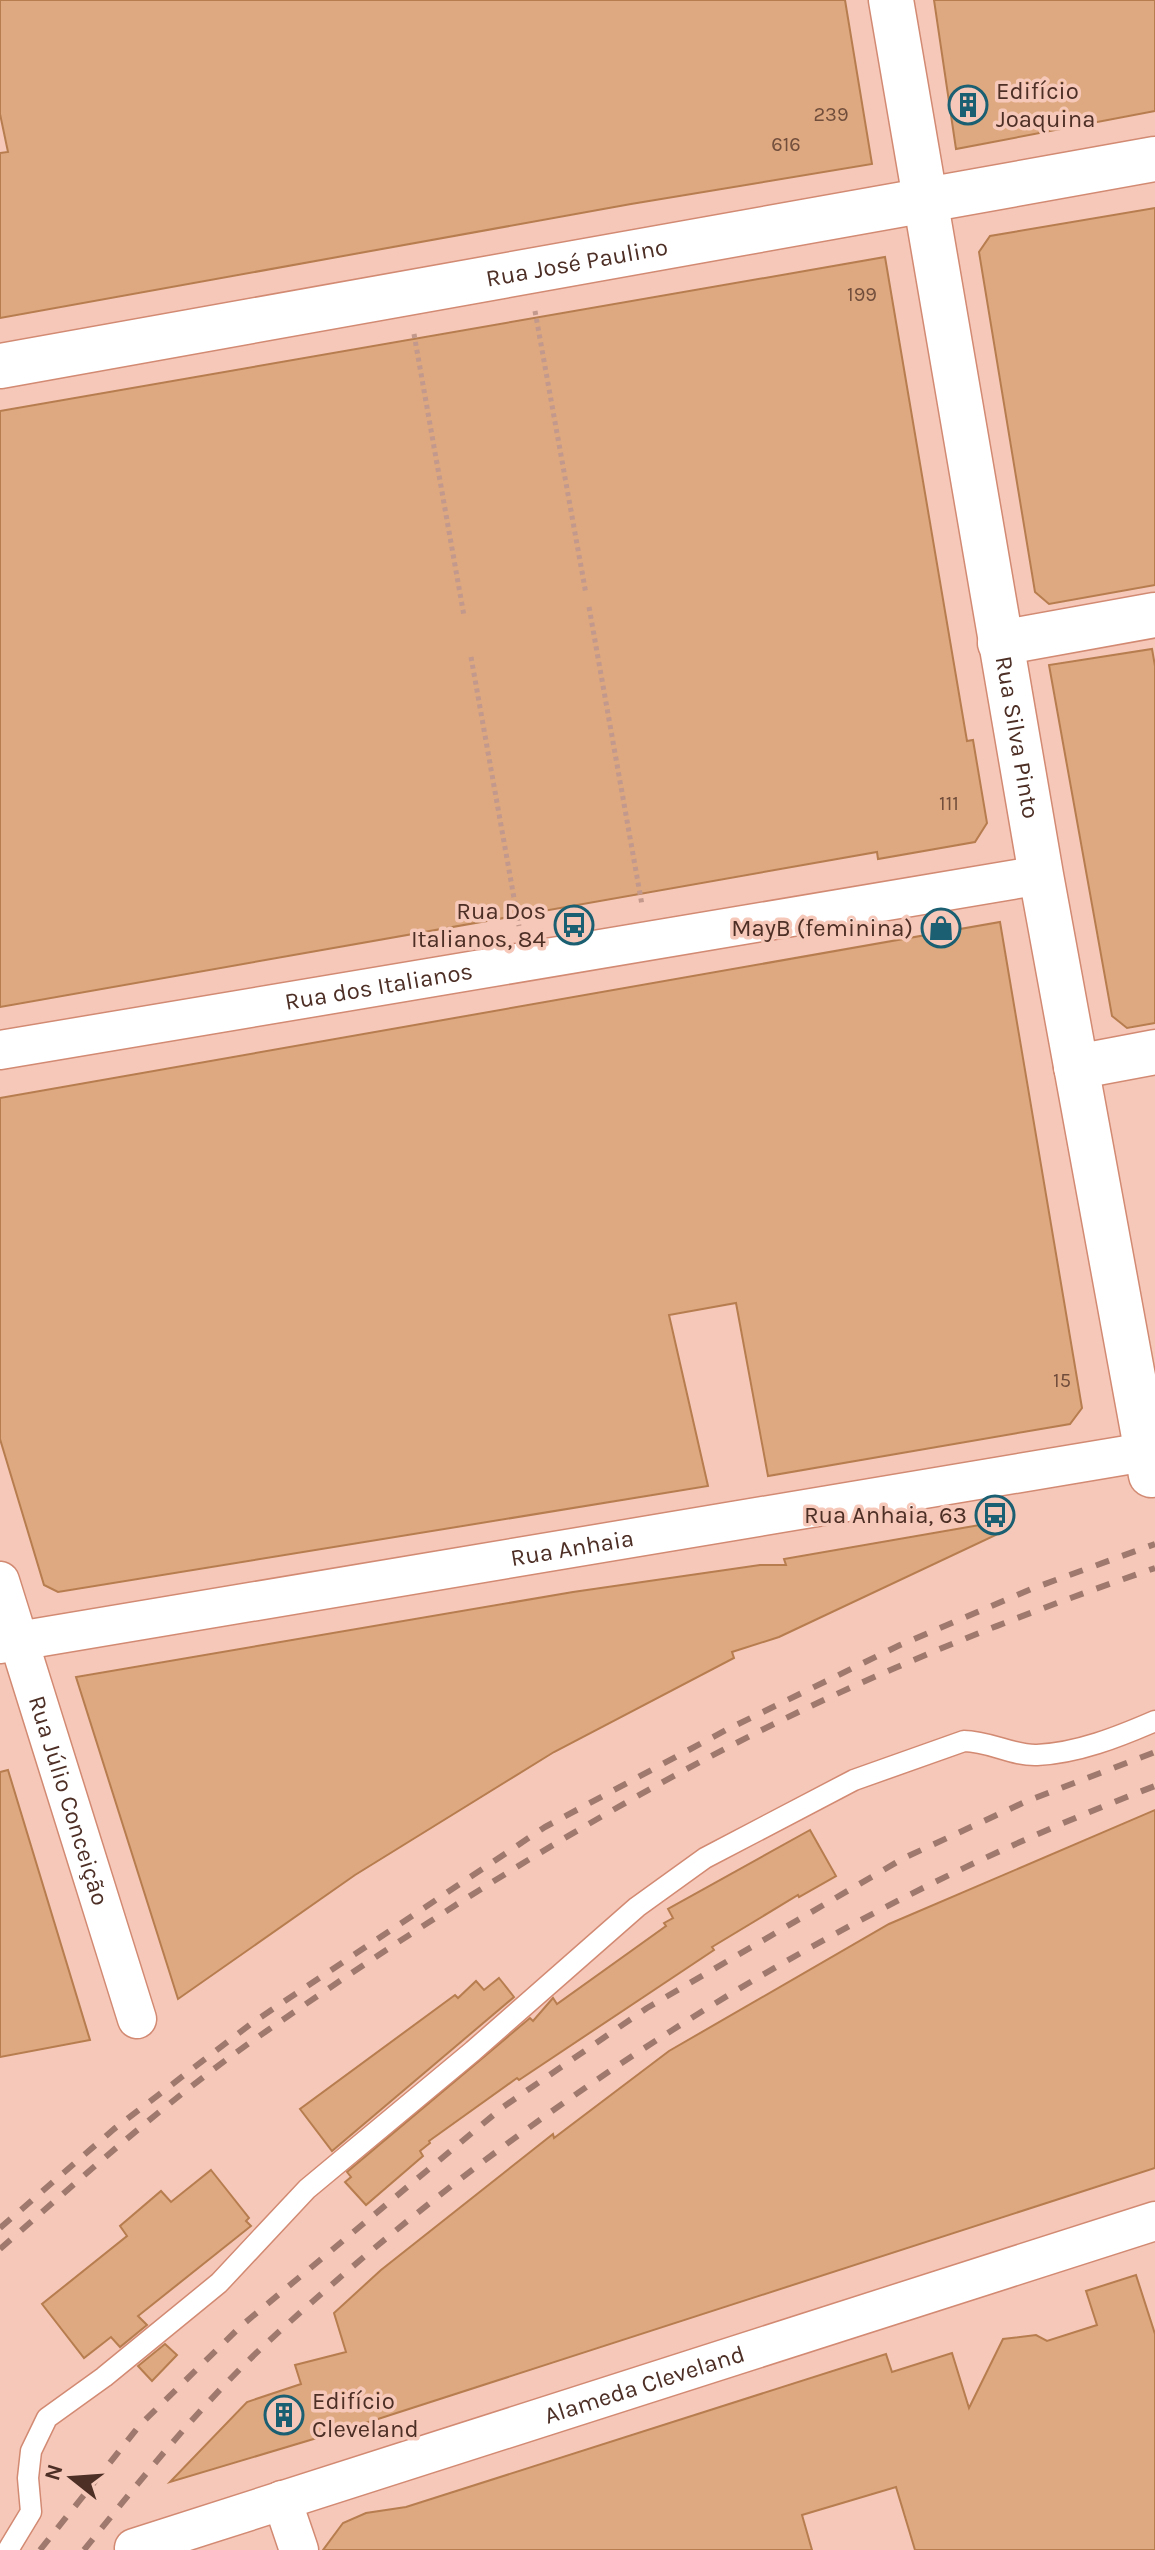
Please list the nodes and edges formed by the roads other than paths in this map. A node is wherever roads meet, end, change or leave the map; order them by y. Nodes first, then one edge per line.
1 (891, 0) edge
2 (1155, 159) edge
3 (926, 199) junction
4 (0, 366) edge
5 (1155, 615) edge
6 (1000, 643) junction
7 (1041, 875) junction
8 (0, 1050) edge
9 (1155, 1052) edge
10 (1076, 1067) junction
11 (1148, 1464) joint
12 (0, 1581) edge
13 (10, 1643) edge
14 (1155, 1721) edge
15 (137, 2019) dead end
16 (1155, 2221) edge
17 (282, 2500) junction
18 (134, 2548) edge
19 (8, 2550) edge
20 (299, 2550) edge

1 - 3 street, Rua Silva Pinto
2 - 3 street, Rua José Paulino
3 - 4 street, Rua José Paulino
3 - 6 street, Rua Silva Pinto
5 - 6 street
6 - 7 street, Rua Silva Pinto
7 - 8 street, Rua dos Italianos
7 - 10 street, Rua Silva Pinto
9 - 10 street
10 - 11 street, Rua Silva Pinto
11 - 13 street, Rua Anhaia
12 - 13 street, Rua Júlio Conceição
13 - 15 street, Rua Júlio Conceição
14 - 19 lane
16 - 17 street, Alameda Cleveland
17 - 18 street, Alameda Cleveland
17 - 20 street

